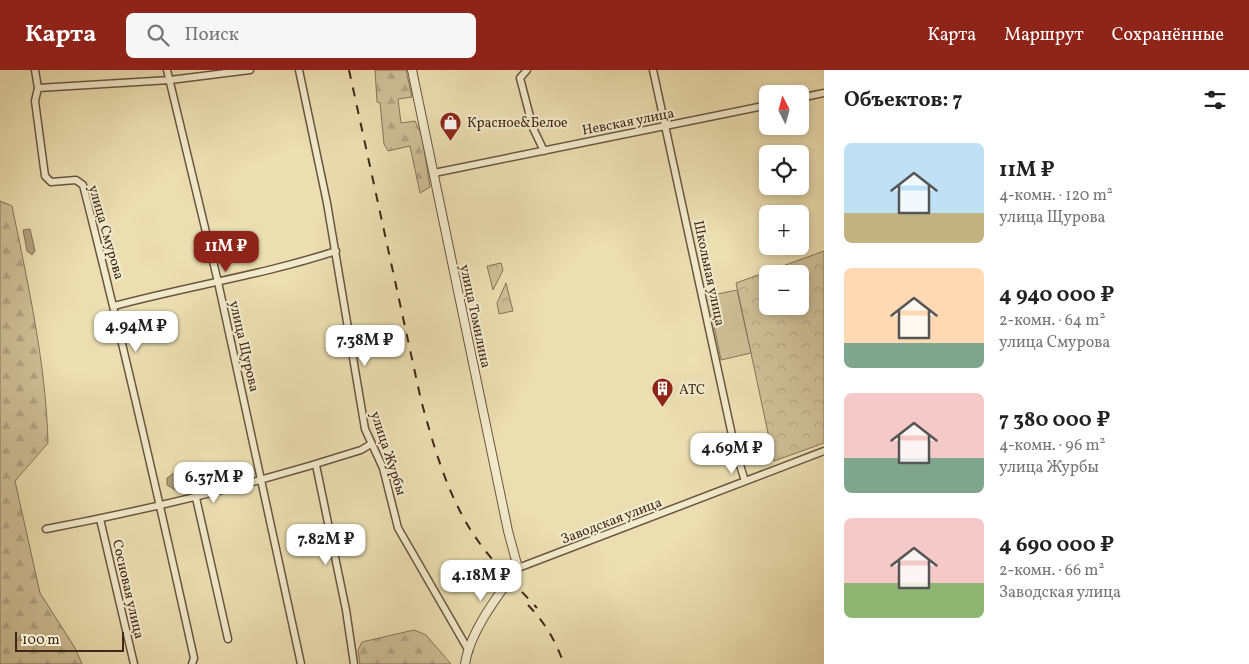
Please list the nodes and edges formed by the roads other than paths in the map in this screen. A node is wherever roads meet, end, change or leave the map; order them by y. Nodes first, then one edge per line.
1 (36, 70) edge
2 (168, 70) edge
3 (250, 70) edge
4 (298, 70) edge
5 (412, 70) edge
6 (527, 70) edge
7 (653, 70) edge
8 (170, 80) junction
9 (38, 88) junction
10 (824, 93) edge
11 (809, 96) edge
12 (759, 107) edge
13 (665, 126) junction
14 (544, 151) junction
15 (434, 173) junction
16 (336, 252) junction
17 (218, 282) junction
18 (114, 306) junction
19 (371, 444) junction
20 (824, 451) edge
21 (316, 465) junction
22 (262, 481) junction
23 (745, 481) junction
24 (196, 498) junction
25 (161, 507) junction
26 (100, 519) junction
27 (46, 529) dead end
28 (518, 568) junction
29 (228, 639) dead end
30 (468, 651) junction
31 (134, 664) edge
32 (192, 664) edge
33 (302, 664) edge
34 (354, 664) edge
35 (465, 664) edge

1 - 9 street, улица Смурова
2 - 8 street, улица Щурова
3 - 8 street
4 - 16 street, улица Журбы
5 - 15 street, улица Томилина
6 - 14 street
7 - 13 street, Школьная улица
8 - 9 street
8 - 17 street, улица Щурова
9 - 18 street, улица Смурова
10 - 11 street
12 - 13 street, Невская улица
13 - 14 street, Невская улица
13 - 23 street, Школьная улица
14 - 15 street, Невская улица
15 - 28 street, улица Томилина
16 - 17 street
16 - 19 street, улица Журбы
17 - 18 street
17 - 22 street, улица Щурова
18 - 25 street, улица Смурова
19 - 21 street
19 - 30 street, улица Журбы
20 - 23 street, Заводская улица
21 - 22 street
21 - 34 street
22 - 24 street
22 - 33 street, улица Щурова
23 - 28 street, Заводская улица
24 - 25 street
24 - 29 street
25 - 26 street
25 - 32 street, улица Смурова
26 - 27 street
26 - 31 street, Сосновая улица
28 - 30 street
30 - 35 street

